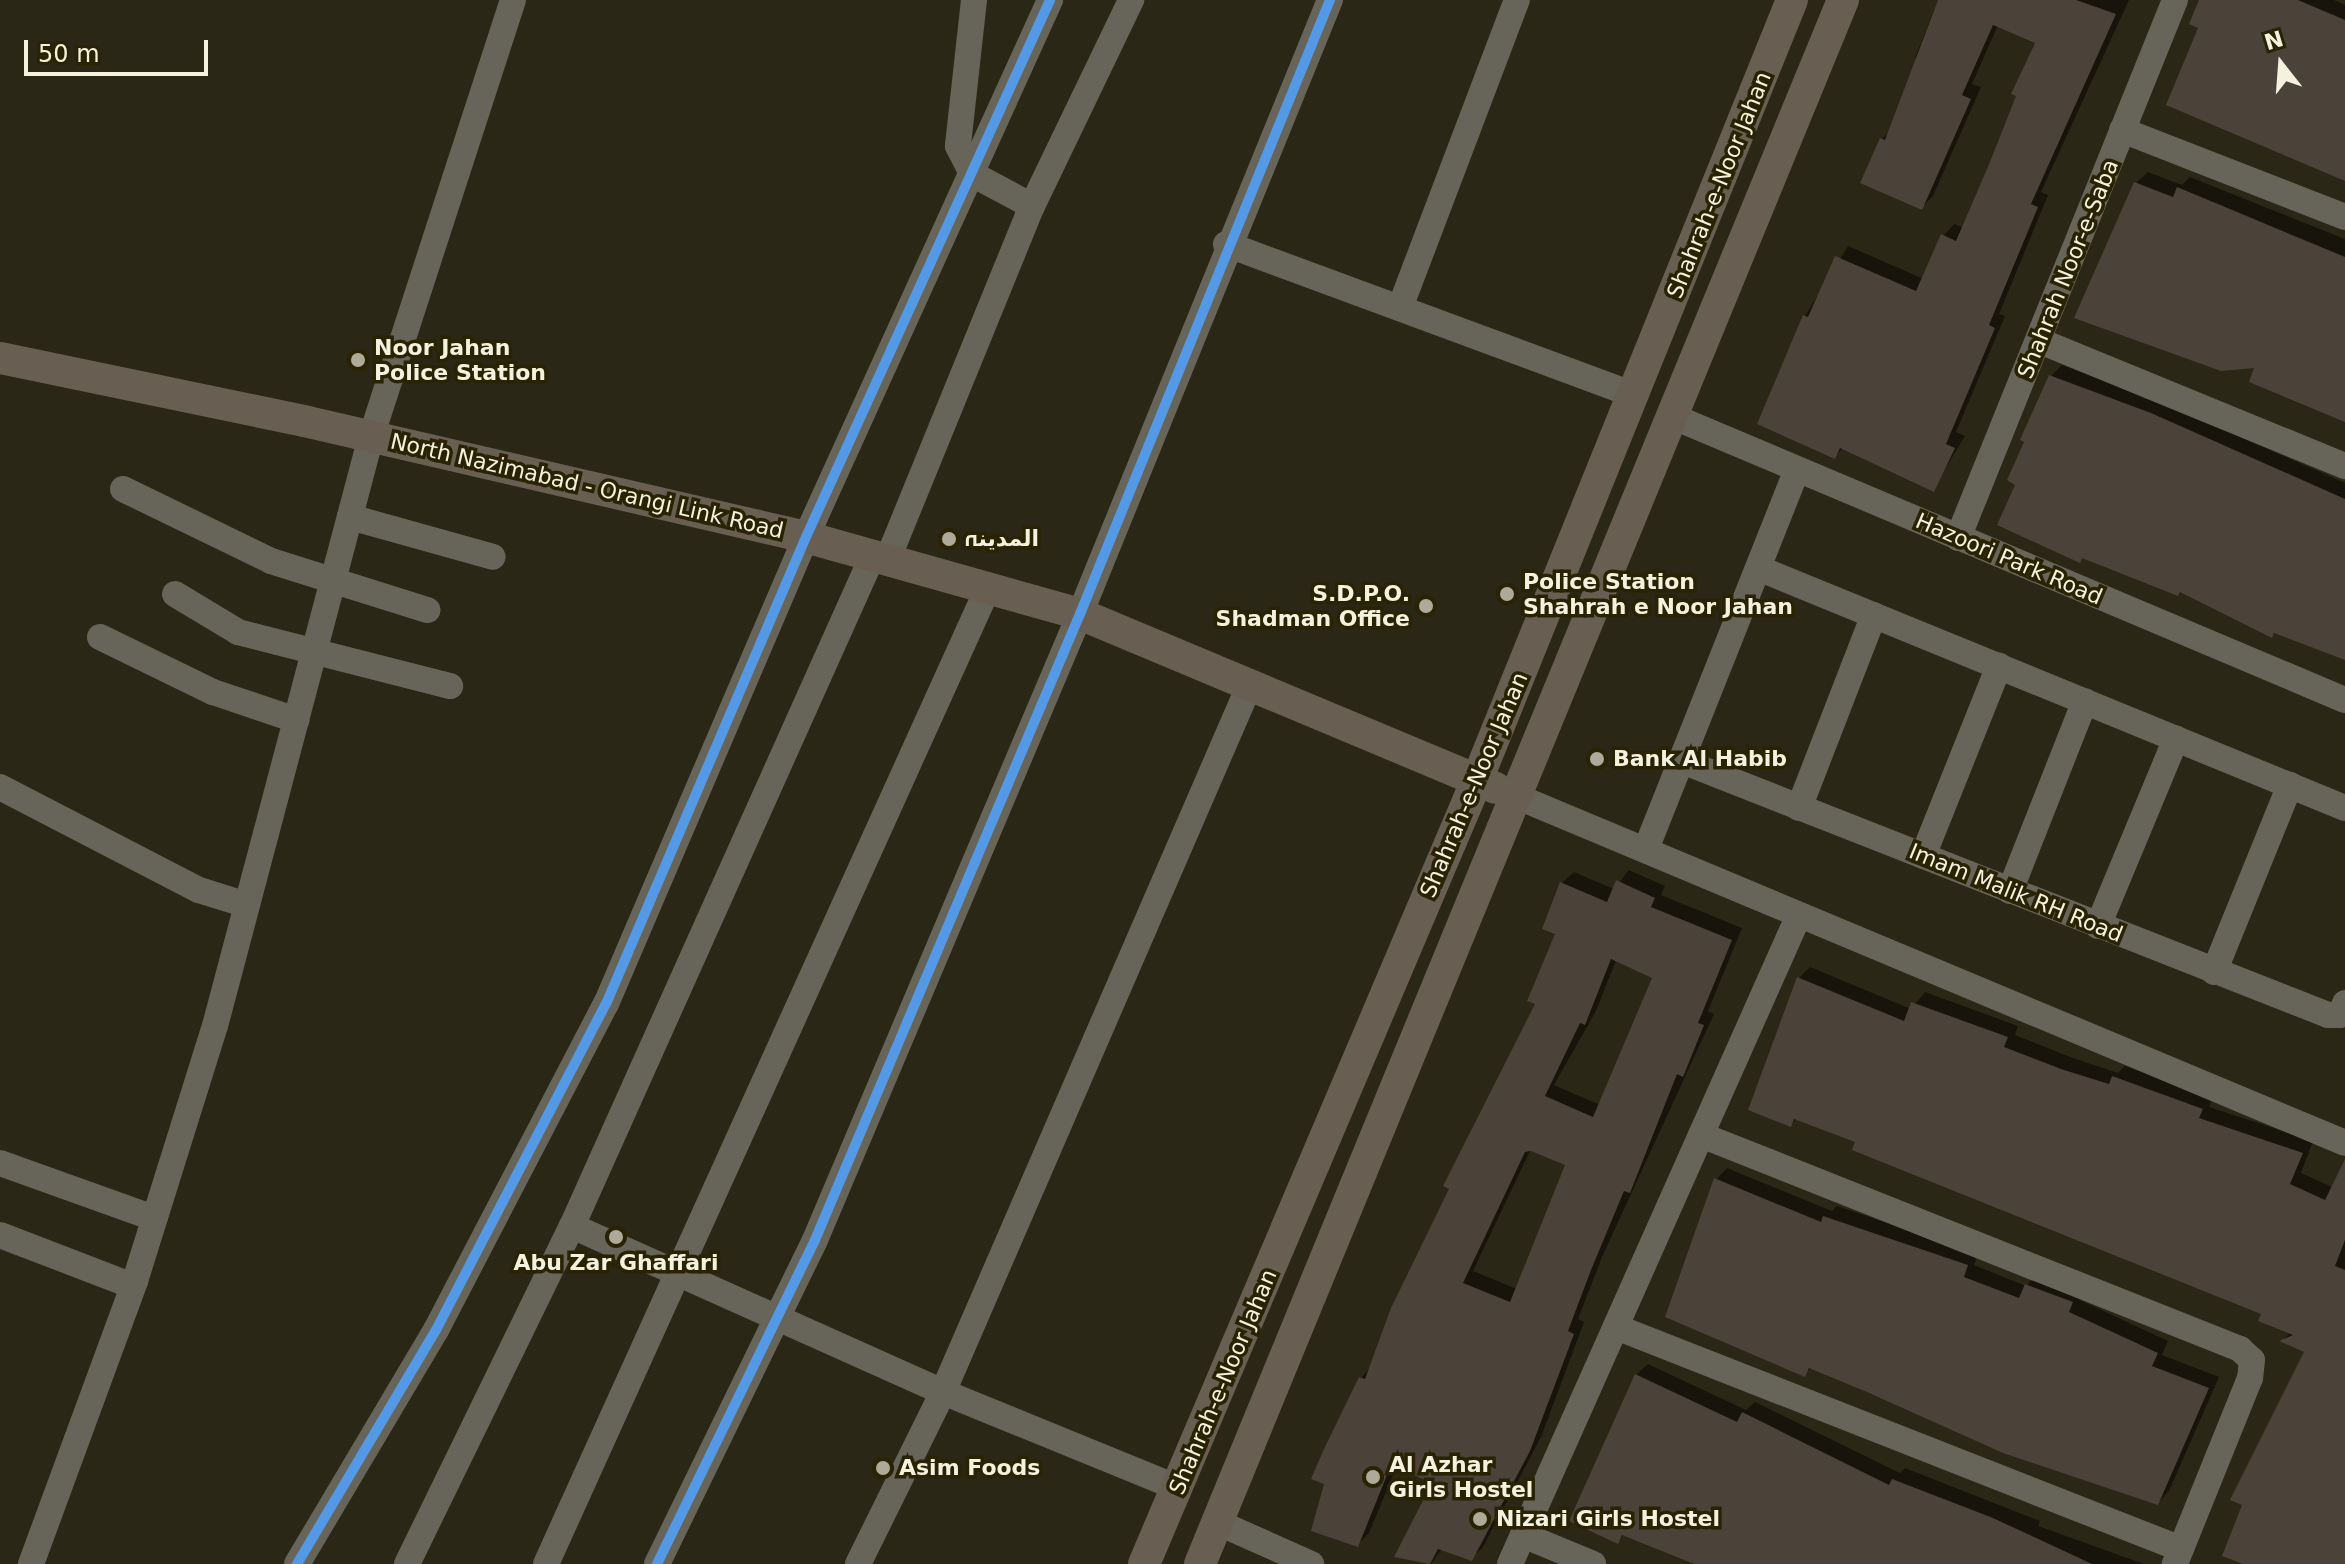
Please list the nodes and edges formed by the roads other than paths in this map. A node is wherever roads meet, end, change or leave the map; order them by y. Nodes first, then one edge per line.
1 (513, 0) edge
2 (974, 0) edge
3 (1050, 0) edge
4 (1131, 0) edge
5 (1330, 0) edge
6 (1517, 0) edge
7 (1792, 0) edge
8 (1843, 0) edge
9 (2175, 0) edge
10 (1764, 71) junction
11 (1807, 88) junction
12 (2122, 130) junction
13 (972, 174) junction
14 (1032, 206) junction
15 (2345, 217) edge
16 (1226, 244) junction
17 (1401, 305) junction
18 (2040, 341) junction
19 (0, 358) edge
20 (1635, 395) junction
21 (1674, 417) junction
22 (371, 437) junction
23 (2345, 466) edge
24 (1796, 473) junction
25 (123, 489) dead end
26 (350, 517) junction
27 (806, 537) junction
28 (1958, 538) junction
29 (493, 557) dead end
30 (880, 558) junction
31 (1758, 568) junction
32 (334, 578) junction
33 (988, 588) junction
34 (175, 594) dead end
35 (427, 610) dead end
36 (1080, 614) junction
37 (1874, 615) junction
38 (100, 637) dead end
39 (313, 655) junction
40 (1999, 666) junction
41 (1250, 684) junction
42 (450, 686) dead end
43 (2345, 700) edge
44 (2085, 701) junction
45 (296, 720) junction
46 (2176, 739) junction
47 (1682, 761) junction
48 (1477, 780) junction
49 (2290, 785) junction
50 (0, 787) edge
51 (1518, 797) junction
52 (1799, 808) junction
53 (2345, 808) edge
54 (1646, 849) junction
55 (1923, 856) junction
56 (2010, 891) junction
57 (247, 905) junction
58 (1798, 917) junction
59 (2098, 926) junction
60 (2214, 972) junction
61 (2345, 1003) edge
62 (1701, 1135) junction
63 (2345, 1143) edge
64 (0, 1163) edge
65 (154, 1218) junction
66 (572, 1226) junction
67 (0, 1235) edge
68 (682, 1274) junction
69 (133, 1286) junction
70 (779, 1315) junction
71 (1616, 1327) junction
72 (943, 1392) junction
73 (1178, 1488) junction
74 (1219, 1523) junction
75 (1523, 1535) junction
76 (2178, 1557) edge
77 (31, 1564) edge
78 (297, 1564) edge
79 (407, 1564) edge
80 (546, 1564) edge
81 (657, 1564) edge
82 (858, 1564) edge
83 (1144, 1564) edge
84 (1200, 1564) edge
85 (1311, 1564) edge
86 (1510, 1564) edge
87 (1593, 1564) edge

1 - 22 street
2 - 13 street
3 - 13 street
4 - 14 street
5 - 16 street
6 - 17 street
7 - 10 main road, Shahrah-e-Noor Jahan
8 - 11 main road, Shahrah-e-Noor Jahan
9 - 12 street, Shahrah Noor-e-Saba
10 - 11 main road
10 - 20 main road, Shahrah-e-Noor Jahan
11 - 21 main road, Shahrah-e-Noor Jahan
12 - 15 street
12 - 18 street, Shahrah Noor-e-Saba
13 - 14 street
13 - 27 street
14 - 30 street
16 - 17 street
16 - 36 street
17 - 20 street
18 - 23 street
18 - 28 street, Shahrah Noor-e-Saba
19 - 22 main road, North Nazimabad - Orangi Link Road
20 - 48 main road, Shahrah-e-Noor Jahan
21 - 24 street, Hazoori Park Road
21 - 51 main road, Shahrah-e-Noor Jahan
22 - 26 street
22 - 27 main road, North Nazimabad - Orangi Link Road
24 - 28 street, Hazoori Park Road
24 - 31 street
25 - 32 street
26 - 29 street
26 - 32 street
27 - 30 main road, North Nazimabad - Orangi Link Road
27 - 78 street
28 - 43 street, Hazoori Park Road
30 - 33 main road, North Nazimabad - Orangi Link Road
30 - 66 street
31 - 37 street
31 - 47 street
32 - 35 street
32 - 39 street
33 - 36 main road, North Nazimabad - Orangi Link Road
33 - 68 street
34 - 39 street
36 - 41 main road, North Nazimabad - Orangi Link Road
36 - 70 street
37 - 40 street
37 - 52 street
38 - 45 street
39 - 42 street
39 - 45 street
40 - 44 street
40 - 55 street
41 - 48 main road, North Nazimabad - Orangi Link Road
41 - 72 street
44 - 46 street
44 - 56 street
45 - 57 street
46 - 49 street
46 - 59 street
47 - 52 street, Imam Malik RH Road
47 - 54 street
48 - 51 main road, North Nazimabad - Orangi Link Road
48 - 73 main road, Shahrah-e-Noor Jahan
49 - 53 street
49 - 60 street
50 - 57 street
51 - 54 street
51 - 74 main road, Shahrah-e-Noor Jahan
52 - 55 street, Imam Malik RH Road
54 - 58 street
55 - 56 street, Imam Malik RH Road
56 - 59 street, Imam Malik RH Road
57 - 65 street
58 - 62 street
58 - 63 street
59 - 60 street, Imam Malik RH Road
60 - 61 street, Imam Malik RH Road
62 - 71 street
62 - 76 street
64 - 65 street
65 - 69 street
66 - 68 street
66 - 79 street
67 - 69 street
68 - 70 street
68 - 80 street
69 - 77 street
70 - 72 street
70 - 81 street
71 - 75 street
71 - 76 street
72 - 73 street
72 - 82 street
73 - 83 main road, Shahrah-e-Noor Jahan
74 - 84 main road, Shahrah-e-Noor Jahan
74 - 85 street
75 - 86 street
75 - 87 street

